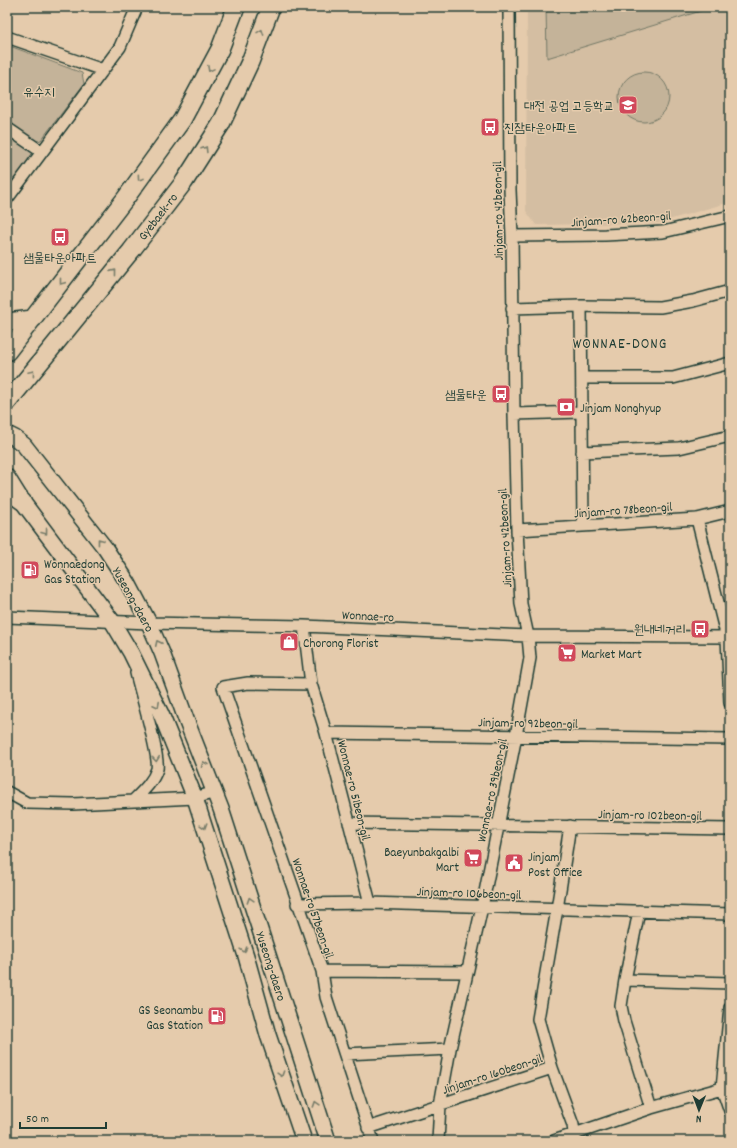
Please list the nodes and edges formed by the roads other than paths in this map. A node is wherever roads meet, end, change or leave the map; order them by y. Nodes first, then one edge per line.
1 (135, 7) edge
2 (222, 7) edge
3 (236, 7) edge
4 (270, 7) edge
5 (508, 7) edge
6 (7, 37) edge
7 (220, 49) junction
8 (103, 70) junction
9 (7, 128) edge
10 (42, 152) junction
11 (7, 198) edge
12 (730, 216) edge
13 (512, 236) junction
14 (730, 291) edge
15 (581, 306) junction
16 (512, 308) junction
17 (33, 319) junction
18 (7, 322) edge
19 (7, 352) edge
20 (730, 363) edge
21 (582, 378) junction
22 (7, 403) edge
23 (582, 412) junction
24 (514, 414) junction
25 (7, 434) edge
26 (730, 436) edge
27 (582, 452) junction
28 (7, 477) edge
29 (7, 490) edge
30 (22, 501) junction
31 (730, 511) edge
32 (698, 518) junction
33 (583, 526) junction
34 (516, 530) junction
35 (7, 617) edge
36 (112, 621) junction
37 (149, 622) junction
38 (304, 626) junction
39 (528, 636) junction
40 (729, 637) edge
41 (131, 653) junction
42 (311, 684) junction
43 (730, 703) edge
44 (326, 733) junction
45 (516, 736) junction
46 (730, 739) edge
47 (7, 792) edge
48 (215, 792) junction
49 (195, 798) junction
50 (133, 801) junction
51 (349, 823) junction
52 (498, 826) junction
53 (570, 826) junction
54 (730, 830) edge
55 (370, 903) junction
56 (297, 904) junction
57 (482, 907) junction
58 (558, 909) junction
59 (639, 911) junction
60 (730, 914) edge
61 (322, 972) junction
62 (467, 972) junction
63 (625, 980) junction
64 (730, 983) edge
65 (730, 1008) edge
66 (450, 1049) junction
67 (345, 1054) junction
68 (552, 1068) junction
69 (726, 1088) edge
70 (440, 1105) junction
71 (651, 1108) junction
72 (730, 1111) edge
73 (368, 1128) junction
74 (574, 1138) edge
75 (304, 1141) edge
76 (328, 1141) edge
77 (373, 1141) edge
78 (438, 1141) edge
79 (554, 1141) edge

1 - 8 street
2 - 7 main road
3 - 7 main road
22 -> 4 main road, Gyebaek-ro
5 - 13 street, Jinjam-ro 42beon-gil
6 - 8 street
7 -> 17 main road
8 - 10 street
9 - 10 street
10 - 11 street
12 - 13 street, Jinjam-ro 62beon-gil
13 - 16 street, Jinjam-ro 42beon-gil
14 - 15 street
15 - 16 street
15 - 21 street
16 - 24 street, Jinjam-ro 42beon-gil
17 - 18 main road
17 - 19 main road
20 - 21 street
21 - 23 street
23 - 24 street
23 - 27 street
24 - 34 street, Jinjam-ro 42beon-gil
37 -> 25 street, Yuseong-daero
26 - 27 street
27 - 33 street
28 - 30 street, Yuseong-daero
29 - 30 main road
30 -> 36 street, Yuseong-daero
31 - 32 street, Jinjam-ro 78beon-gil
32 - 33 street, Jinjam-ro 78beon-gil
32 - 40 street
33 - 34 street, Jinjam-ro 78beon-gil
34 - 39 street, Jinjam-ro 42beon-gil
35 - 36 street, Wonnae-ro
36 - 37 street, Wonnae-ro
36 - 41 street, Yuseong-daero
37 - 38 street, Wonnae-ro
48 -> 37 street, Yuseong-daero
38 - 39 street, Wonnae-ro
38 - 42 street, Wonnae-ro 51beon-gil
39 - 40 street, Wonnae-ro
39 - 45 street, Wonnae-ro 39beon-gil
40 - 43 street
41 -> 49 street, Yuseong-daero
41 -> 50 street
42 - 44 street, Wonnae-ro 51beon-gil
42 - 56 street, Wonnae-ro 57beon-gil
44 - 45 street, Jinjam-ro 92beon-gil
44 - 51 street, Wonnae-ro 51beon-gil
45 - 46 street, Jinjam-ro 92beon-gil
45 - 52 street, Wonnae-ro 39beon-gil
47 - 50 street
48 - 49 street
76 -> 48 street, Yuseong-daero
49 - 50 street
49 -> 75 street, Yuseong-daero
51 - 52 street, Jinjam-ro 102beon-gil
51 - 55 street, Wonnae-ro 51beon-gil
52 - 53 street, Jinjam-ro 102beon-gil
52 - 57 street, Wonnae-ro 39beon-gil
53 - 54 street, Jinjam-ro 102beon-gil
53 - 58 street
55 - 56 street, Jinjam-ro 106beon-gil
55 - 57 street, Jinjam-ro 106beon-gil
56 - 61 street, Wonnae-ro 57beon-gil
57 - 58 street, Jinjam-ro 106beon-gil
57 - 62 street, Wonnae-ro 39beon-gil
58 - 59 street, Jinjam-ro 106beon-gil
58 - 68 street, Jinjam-ro 160beon-gil
59 - 60 street, Jinjam-ro 106beon-gil
59 - 63 street
61 - 62 street
61 - 67 street, Wonnae-ro 57beon-gil
62 - 66 street, Wonnae-ro 39beon-gil
63 - 64 street
63 - 71 street
65 - 69 street
66 - 67 street
66 - 70 street, Wonnae-ro 39beon-gil
67 - 73 street, Wonnae-ro 57beon-gil
68 - 70 street, Jinjam-ro 160beon-gil
68 - 74 street, Jinjam-ro 160beon-gil
69 - 71 street
69 - 72 street
70 - 73 street
70 - 78 street, Wonnae-ro 39beon-gil
71 - 74 street
73 - 77 street, Wonnae-ro 57beon-gil
74 - 79 street

